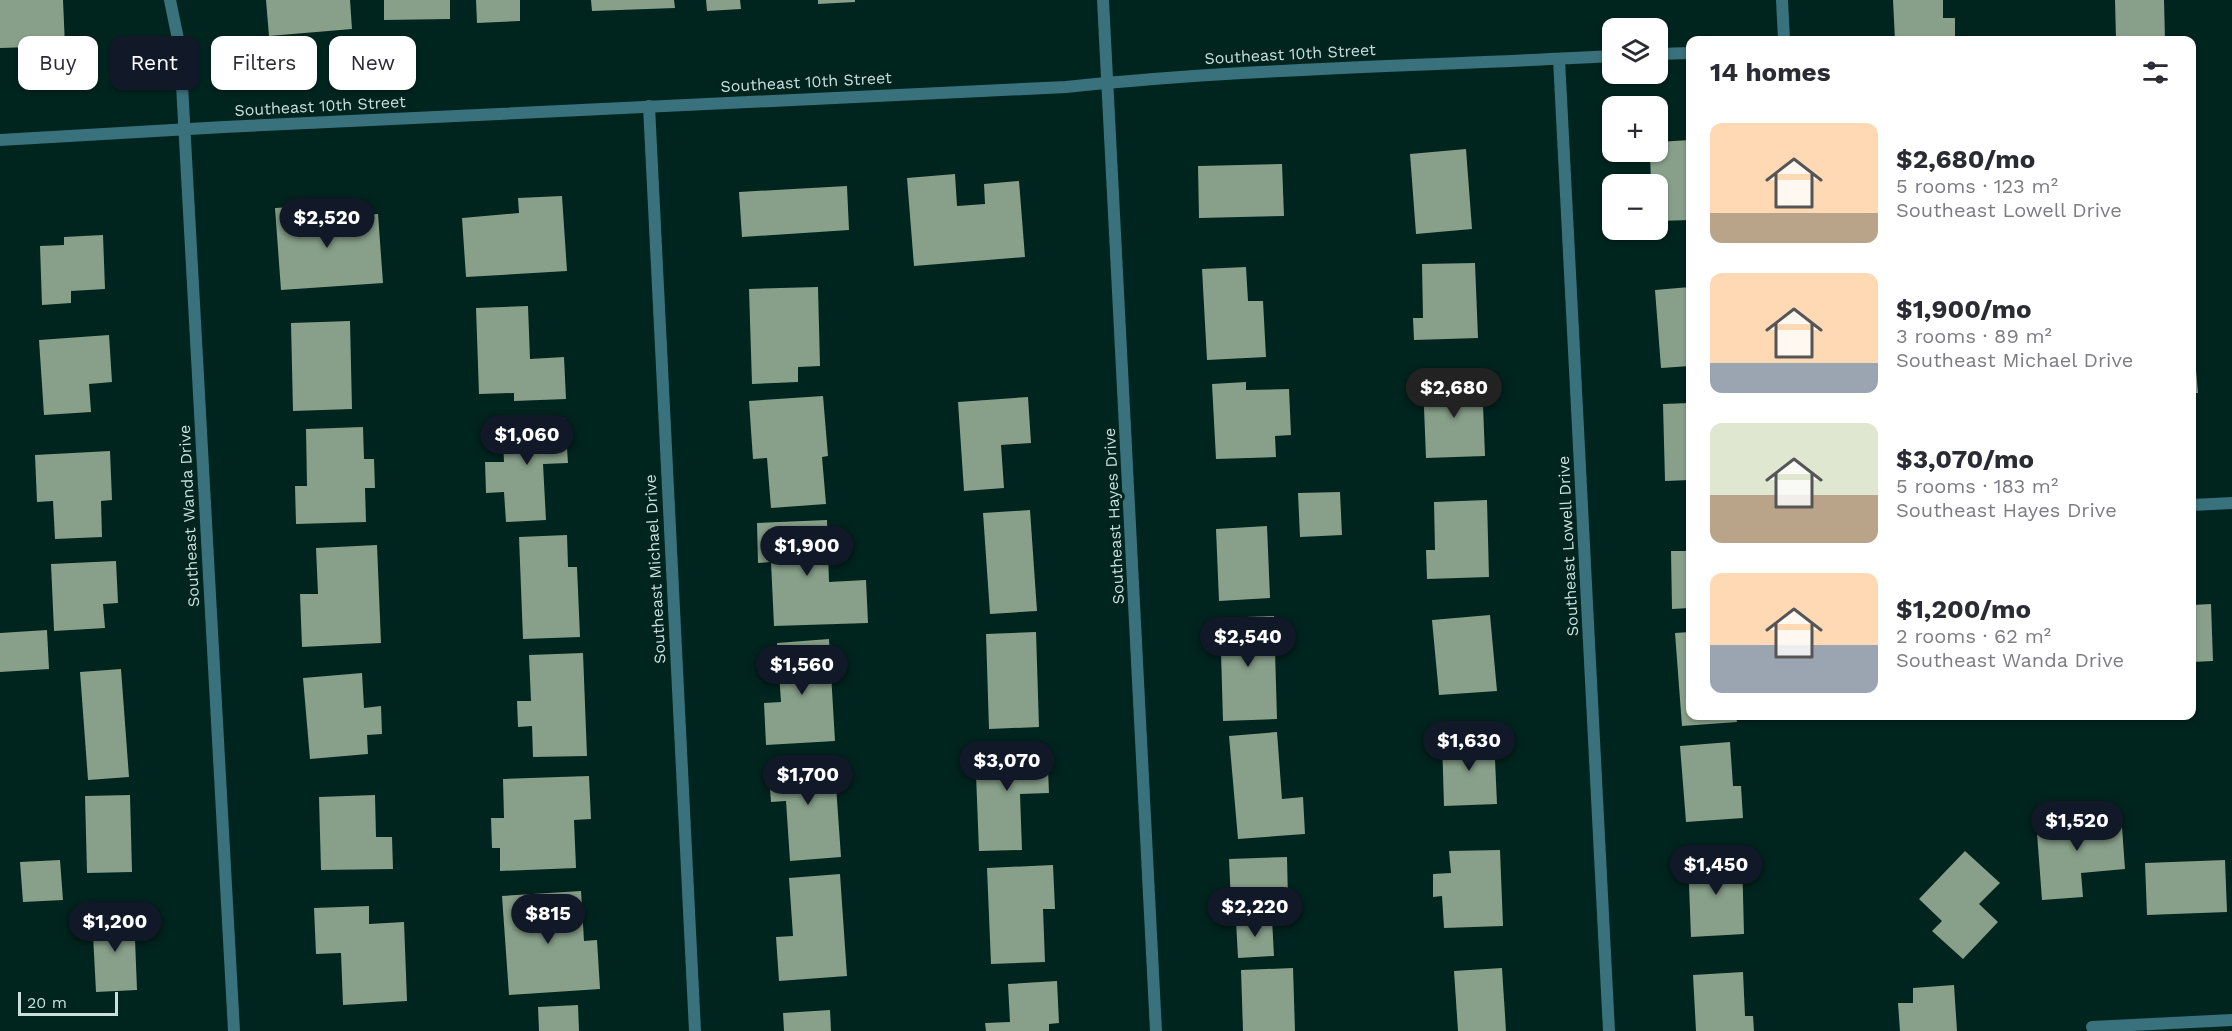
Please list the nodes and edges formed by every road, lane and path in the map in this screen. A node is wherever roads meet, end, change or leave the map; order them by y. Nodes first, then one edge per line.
1 (170, 0) edge
2 (1103, 0) edge
3 (1782, 0) edge
4 (1784, 36) edge
5 (1686, 52) edge
6 (1668, 53) edge
7 (1602, 57) edge
8 (1559, 59) junction
9 (1107, 83) junction
10 (649, 106) junction
11 (185, 129) junction
12 (0, 140) edge
13 (2232, 503) edge
14 (2196, 505) edge
15 (2232, 1020) edge
16 (2092, 1027) dead end
17 (234, 1031) edge
18 (695, 1031) edge
19 (1156, 1031) edge
20 (1609, 1031) edge

1 - 11 street, Southeast Wanda Drive
2 - 9 street, Southeast Hayes Drive
3 - 4 street
5 - 6 street
7 - 8 street, Southeast 10th Street
8 - 9 street, Southeast 10th Street
8 - 20 street, Southeast Lowell Drive
9 - 10 street, Southeast 10th Street
9 - 19 street, Southeast Hayes Drive
10 - 11 street, Southeast 10th Street
10 - 18 street, Southeast Michael Drive
11 - 12 street, Southeast 10th Street
11 - 17 street, Southeast Wanda Drive
13 - 14 street
15 - 16 street

